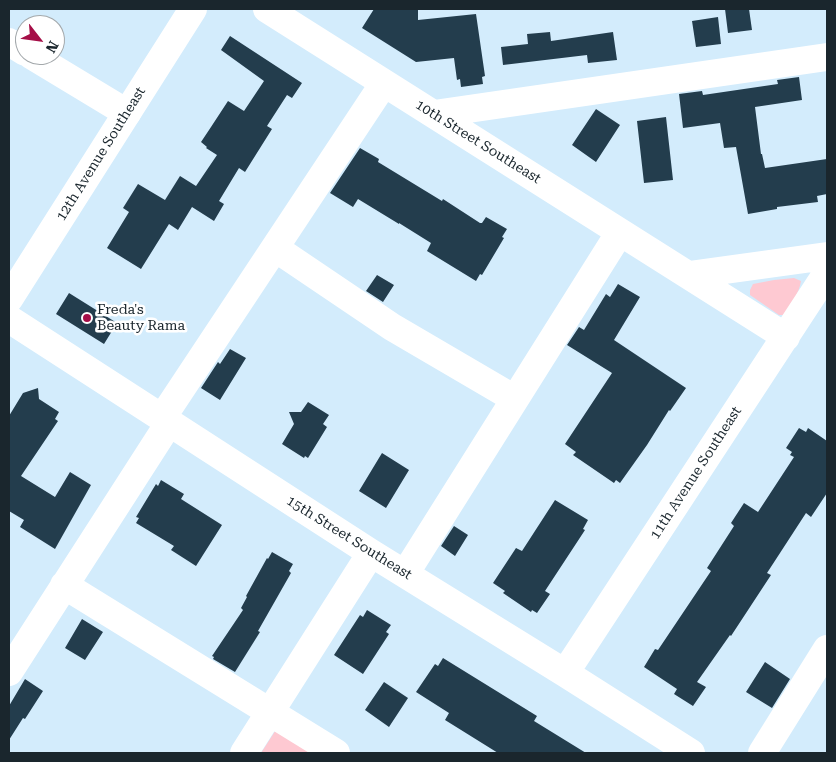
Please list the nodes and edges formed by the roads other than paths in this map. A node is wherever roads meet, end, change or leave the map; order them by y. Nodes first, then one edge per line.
1 (192, 9) edge
2 (268, 9) edge
3 (827, 57) edge
4 (48, 65) edge
5 (384, 83) junction
6 (127, 112) junction
7 (434, 114) junction
8 (620, 232) junction
9 (275, 248) junction
10 (827, 256) edge
11 (827, 273) edge
12 (689, 275) junction
13 (9, 299) edge
14 (9, 320) edge
15 (786, 337) junction
16 (515, 399) junction
17 (165, 420) junction
18 (371, 553) junction
19 (405, 574) junction
20 (64, 585) junction
21 (827, 649) edge
22 (9, 672) edge
23 (566, 674) junction
24 (271, 712) junction
25 (244, 753) edge
26 (336, 753) edge
27 (691, 753) edge
28 (762, 753) edge

1 - 6 street, 12th Avenue Southeast
2 - 5 street, 10th Street Southeast
3 - 7 street
4 - 6 street
5 - 7 street, 10th Street Southeast
5 - 9 street
6 - 13 street, 12th Avenue Southeast
7 - 8 street, 10th Street Southeast
8 - 12 street, 10th Street Southeast
8 - 16 street
9 - 16 street
9 - 17 street
10 - 12 street
11 - 15 street, 11th Avenue Southeast
12 - 15 street, 10th Street Southeast
14 - 17 street, 15th Street Southeast
15 - 23 street, 11th Avenue Southeast
16 - 19 street
17 - 18 street, 15th Street Southeast
17 - 20 street
18 - 19 street, 15th Street Southeast
18 - 24 street
19 - 23 street, 15th Street Southeast
20 - 22 street
20 - 24 street
21 - 28 street
23 - 27 street, 15th Street Southeast
24 - 25 street
24 - 26 street

